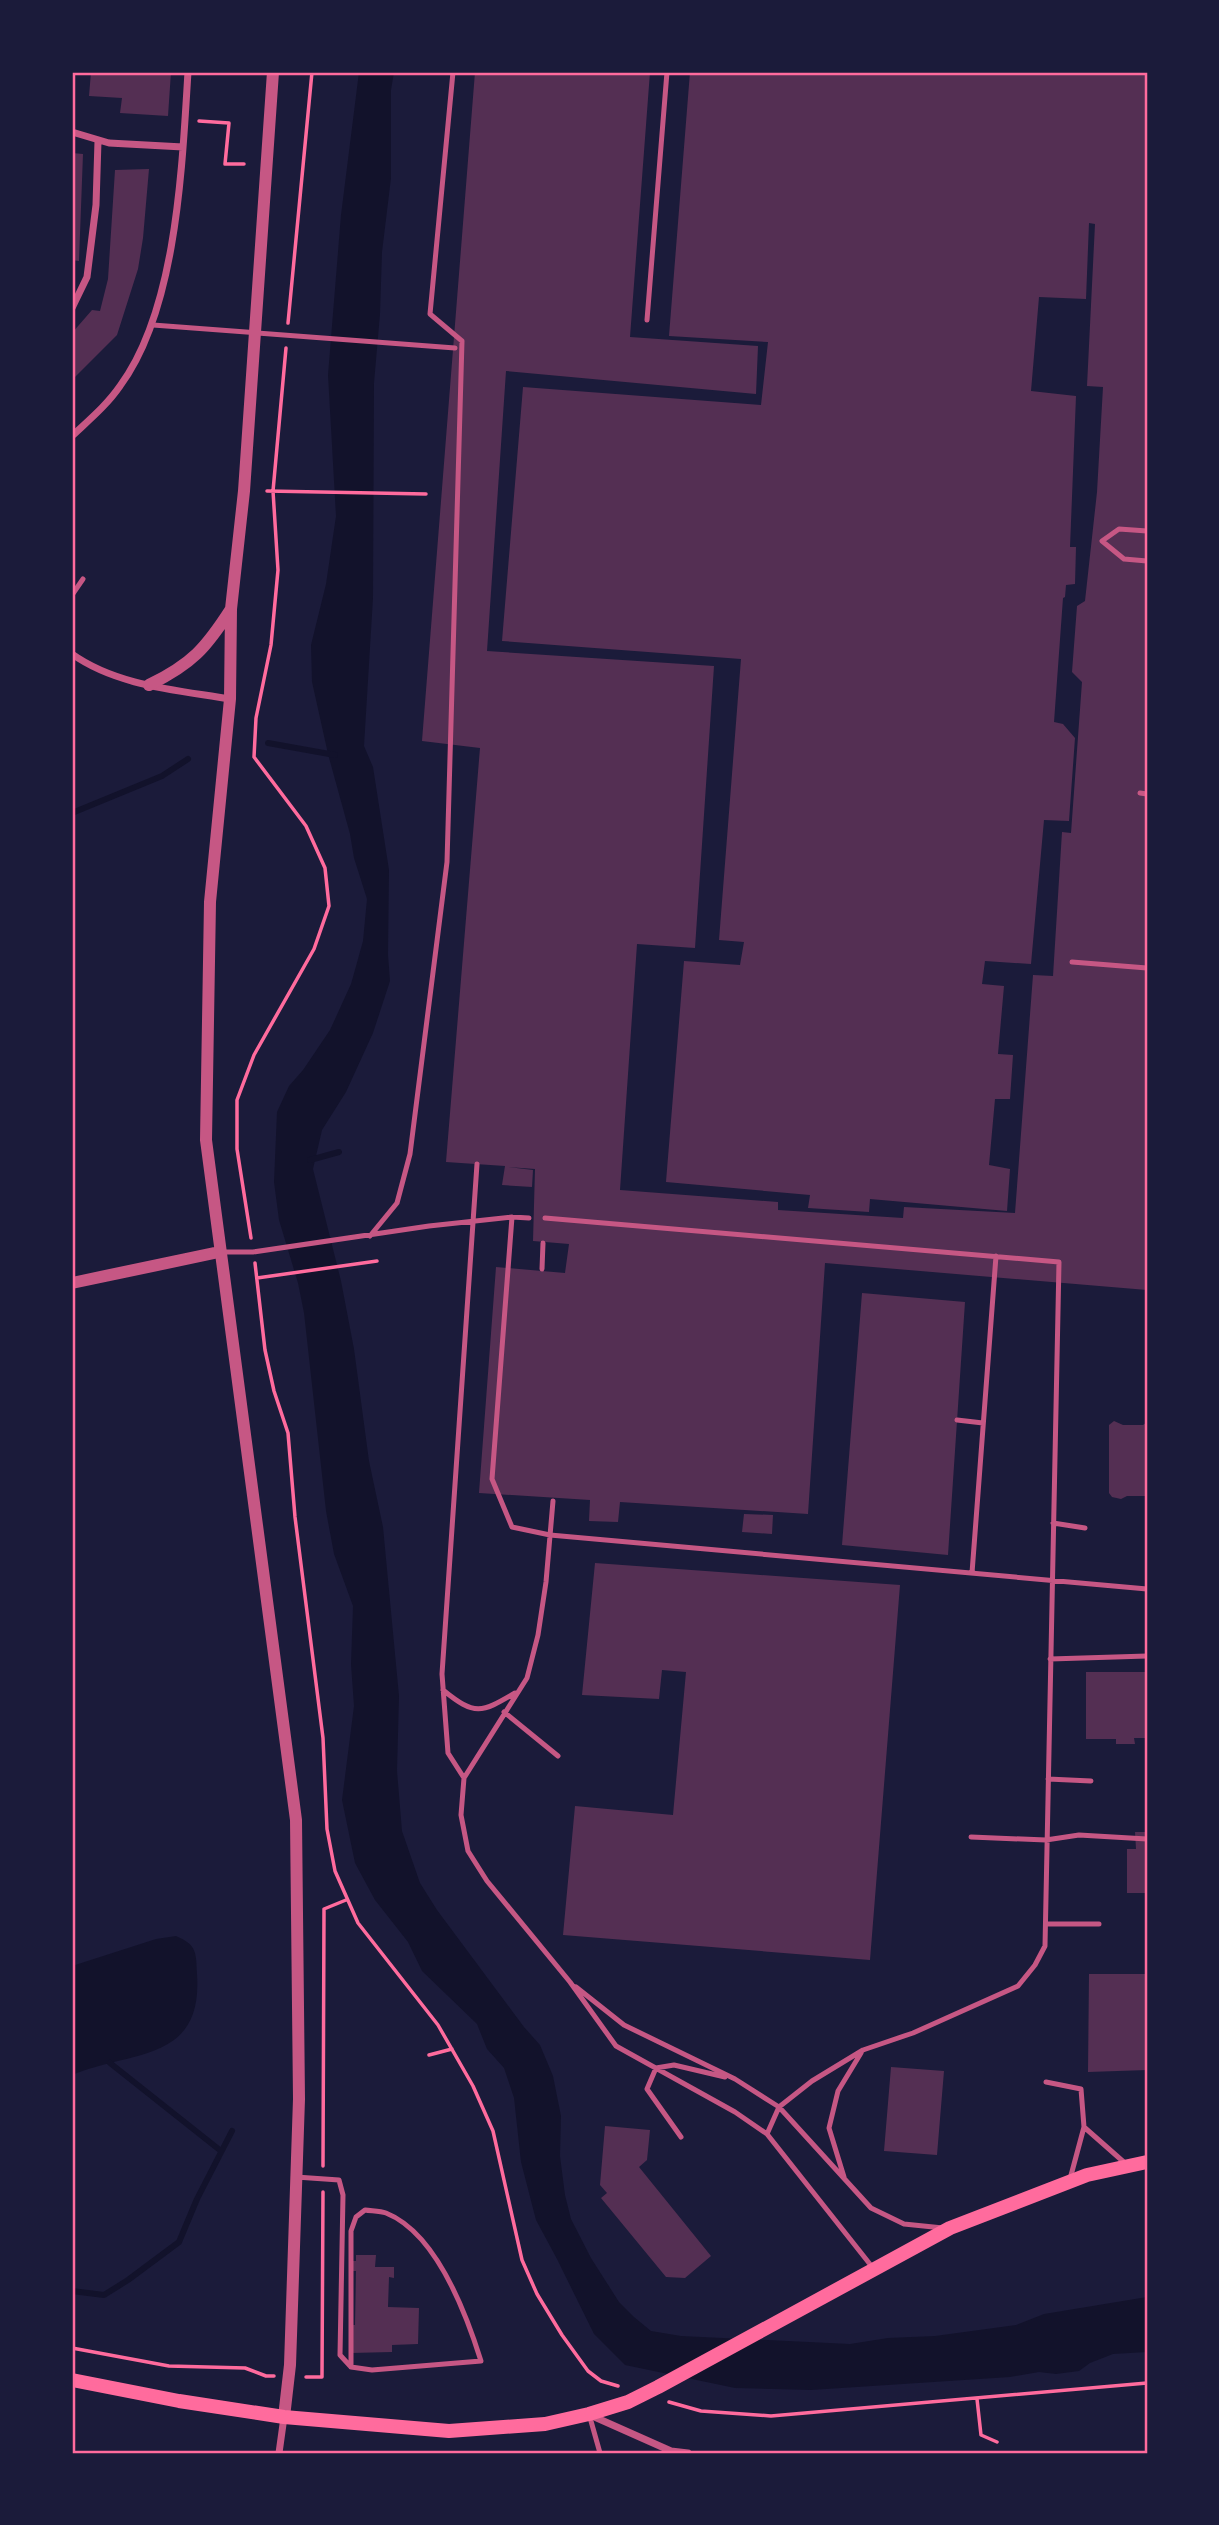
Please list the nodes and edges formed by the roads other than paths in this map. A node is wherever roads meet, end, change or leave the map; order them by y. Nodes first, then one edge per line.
1 (188, 72) edge
2 (273, 72) edge
3 (453, 72) edge
4 (667, 72) edge
5 (72, 132) edge
6 (98, 141) junction
7 (183, 148) junction
8 (72, 308) edge
9 (647, 320) dead end
10 (153, 326) junction
11 (455, 348) dead end
12 (72, 436) edge
13 (1147, 531) edge
14 (1147, 561) edge
15 (83, 579) dead end
16 (72, 594) edge
17 (232, 609) junction
18 (72, 654) edge
19 (149, 685) junction
20 (230, 699) junction
21 (1140, 793) dead end
22 (1147, 794) edge
23 (1072, 962) dead end
24 (1147, 968) edge
25 (477, 1164) dead end
26 (512, 1217) junction
27 (529, 1218) dead end
28 (545, 1218) dead end
29 (370, 1236) junction
30 (543, 1243) dead end
31 (219, 1252) junction
32 (996, 1256) junction
33 (542, 1269) dead end
34 (72, 1283) edge
35 (957, 1420) dead end
36 (984, 1423) junction
37 (553, 1501) dead end
38 (1053, 1522) junction
39 (1085, 1528) dead end
40 (550, 1535) junction
41 (972, 1573) junction
42 (1052, 1580) junction
43 (1147, 1589) edge
44 (1147, 1656) edge
45 (1051, 1659) junction
46 (443, 1690) junction
47 (518, 1691) junction
48 (504, 1712) junction
49 (558, 1756) dead end
50 (464, 1778) junction
51 (1048, 1780) junction
52 (1091, 1781) dead end
53 (971, 1837) dead end
54 (1147, 1839) edge
55 (1046, 1840) junction
56 (1045, 1924) junction
57 (1099, 1924) dead end
58 (570, 1982) junction
59 (863, 2050) junction
60 (656, 2068) junction
61 (734, 2079) junction
62 (1046, 2082) dead end
63 (779, 2107) junction
64 (1084, 2127) junction
65 (767, 2134) junction
66 (681, 2137) dead end
67 (1147, 2162) edge
68 (1129, 2166) junction
69 (296, 2177) junction
70 (845, 2180) junction
71 (1069, 2182) junction
72 (950, 2228) junction
73 (875, 2270) junction
74 (351, 2367) junction
75 (72, 2380) edge
76 (589, 2414) junction
77 (284, 2417) junction
78 (279, 2453) edge
79 (600, 2453) edge
80 (688, 2453) edge

1 - 7 street
2 - 17 street
3 - 29 lane
4 - 9 lane
5 - 6 street
6 - 7 street
6 - 8 street
7 - 10 street
10 - 11 lane
10 - 12 street
13 - 14 lane
15 - 16 lane
17 - 19 street
17 - 20 street
18 - 19 street
19 - 20 street
20 - 31 street
21 - 22 lane
23 - 24 lane
25 - 46 lane
26 - 27 lane
26 - 29 lane
26 - 40 lane
28 - 32 lane
29 - 31 lane
30 - 33 lane
31 - 34 street
31 - 69 street
32 - 36 lane
32 - 38 lane
35 - 36 lane
36 - 41 lane
37 - 40 lane
38 - 39 lane
38 - 42 lane
40 - 41 lane
40 - 47 lane
41 - 42 lane
42 - 43 lane
42 - 45 lane
44 - 45 lane
45 - 51 lane
46 - 47 lane
46 - 50 lane
47 - 48 lane
48 - 49 lane
48 - 50 lane
50 - 58 lane
51 - 52 lane
51 - 55 lane
53 - 55 lane
54 - 55 lane
55 - 56 lane
56 - 57 lane
56 - 59 lane
58 - 60 lane
58 - 61 lane
59 - 63 lane
59 - 70 lane
60 - 61 lane
60 - 65 lane
60 - 66 lane
61 - 63 lane
62 - 64 lane
63 - 65 lane
63 - 70 lane
64 - 68 lane
64 - 71 lane
65 - 73 lane
67 - 68 main road
68 - 71 main road
69 - 74 lane
69 - 77 street
70 - 72 lane
71 - 72 main road
72 - 73 main road
73 - 76 main road
74 - 74 lane
75 - 77 main road
76 - 77 main road
76 - 79 lane
76 - 80 street
77 - 78 street

